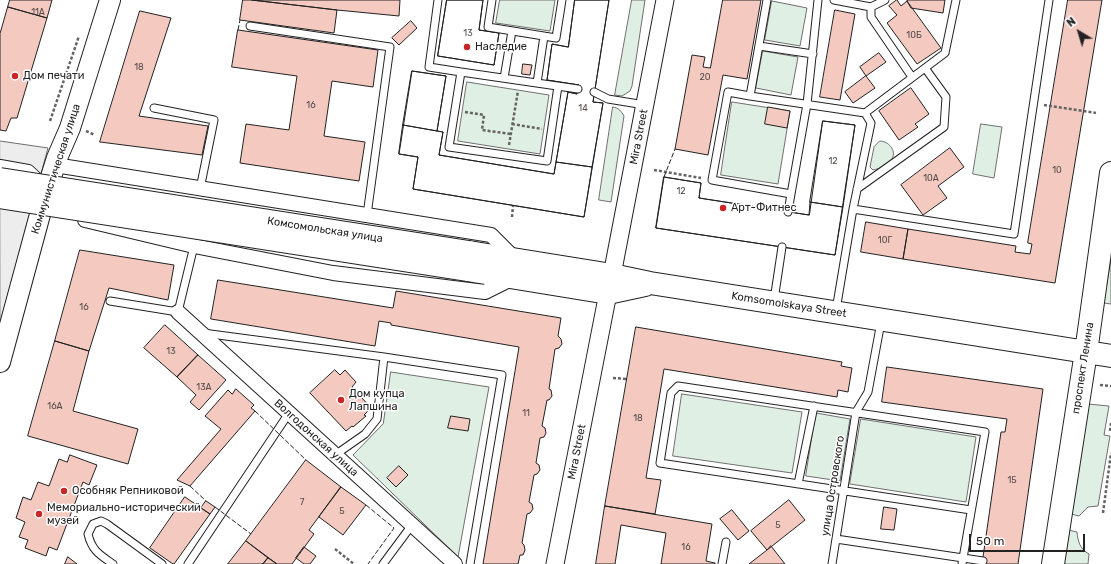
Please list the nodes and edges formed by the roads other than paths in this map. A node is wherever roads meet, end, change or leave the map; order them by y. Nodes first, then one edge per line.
1 (110, 0) edge
2 (438, 0) edge
3 (492, 0) edge
4 (562, 0) edge
5 (665, 0) edge
6 (767, 0) edge
7 (818, 0) edge
8 (834, 0) edge
9 (885, 0) edge
10 (956, 0) edge
11 (1049, 0) edge
12 (871, 7) junction
13 (250, 26) dead end
14 (512, 31) junction
15 (544, 36) junction
16 (759, 46) junction
17 (812, 54) junction
18 (925, 68) junction
19 (461, 72) junction
20 (504, 78) junction
21 (912, 78) junction
22 (537, 83) junction
23 (558, 86) junction
24 (578, 89) dead end
25 (594, 92) dead end
26 (750, 96) junction
27 (807, 104) junction
28 (646, 105) junction
29 (154, 108) dead end
30 (864, 113) junction
31 (56, 161) junction
32 (0, 167) edge
33 (28, 172) junction
34 (1111, 173) edge
35 (0, 179) edge
36 (200, 189) junction
37 (857, 190) junction
38 (791, 194) junction
39 (0, 197) edge
40 (43, 203) junction
41 (0, 205) edge
42 (853, 209) junction
43 (788, 212) dead end
44 (367, 215) junction
45 (194, 246) junction
46 (782, 247) dead end
47 (468, 261) junction
48 (514, 269) junction
49 (610, 284) junction
50 (110, 301) dead end
51 (773, 303) junction
52 (178, 312) junction
53 (835, 312) junction
54 (881, 319) junction
55 (201, 333) junction
56 (1086, 352) junction
57 (1111, 356) edge
58 (384, 358) junction
59 (0, 362) edge
60 (814, 406) junction
61 (856, 412) junction
62 (289, 413) junction
63 (335, 455) junction
64 (798, 484) junction
65 (844, 491) junction
66 (971, 510) junction
67 (412, 525) junction
68 (836, 539) junction
69 (726, 542) dead end
70 (962, 561) edge
71 (983, 561) dead end
72 (114, 564) edge
73 (162, 564) edge
74 (188, 564) edge
75 (383, 564) edge
76 (455, 564) edge
77 (470, 564) edge
78 (555, 564) edge
79 (722, 564) edge
80 (832, 564) edge
81 (1053, 564) edge

1 - 31 main road, Коммунистическая улица
2 - 19 lane
3 - 14 lane
4 - 15 lane
5 - 28 street, Mira Street
6 - 16 lane
7 - 17 lane
8 - 12 lane
9 - 12 lane
10 - 18 lane
11 - 42 lane
12 - 21 lane
13 - 44 lane
14 - 15 lane
14 - 20 lane
15 - 22 lane
16 - 17 lane
16 - 26 lane
17 - 27 lane
18 - 21 lane
18 - 37 lane
19 - 20 lane
19 - 23 lane
20 - 22 lane
21 - 30 lane
22 - 23 lane
23 - 24 lane
25 - 28 lane
26 - 27 lane
26 - 38 lane
27 - 30 lane
27 - 38 lane
28 - 49 street, Mira Street
29 - 36 lane
30 - 37 lane
31 - 33 street
31 - 36 street
31 - 40 main road, Коммунистическая улица
32 - 33 street
33 - 40 street
34 - 56 main road, проспект Ленина
35 - 47 main road, Комсомольская улица, bridge
36 - 44 street
37 - 42 lane
38 - 43 lane
39 - 47 main road, Комсомольская улица, bridge
40 - 41 street
40 - 45 street
40 - 59 main road, Коммунистическая улица
42 - 53 lane
44 - 48 street
45 - 48 street
45 - 52 lane
46 - 51 lane
47 - 48 main road, Комсомольская улица
48 - 49 main road, Komsomolskaya Street
49 - 51 main road, Komsomolskaya Street
49 - 78 street, Mira Street
50 - 52 lane
51 - 53 main road, Komsomolskaya Street
52 - 55 street, Волгодонская улица
53 - 54 main road, Komsomolskaya Street
54 - 56 main road, Komsomolskaya Street
54 - 61 lane
55 - 58 lane
55 - 62 street, Волгодонская улица
56 - 57 main road, Komsomolskaya Street
56 - 81 main road, проспект Ленина
58 - 63 lane
58 - 77 lane
60 - 61 lane
60 - 64 lane
60 - 64 lane
61 - 65 lane, улица Островского
61 - 66 lane
62 - 63 street, Волгодонская улица
62 - 74 lane
63 - 67 street, Волгодонская улица
64 - 65 lane
65 - 66 lane
65 - 68 lane, улица Островского
66 - 70 lane
67 - 75 lane
67 - 76 street, Волгодонская улица
68 - 70 lane
68 - 80 lane, улица Островского
69 - 79 lane
70 - 71 lane
72 - 73 lane

